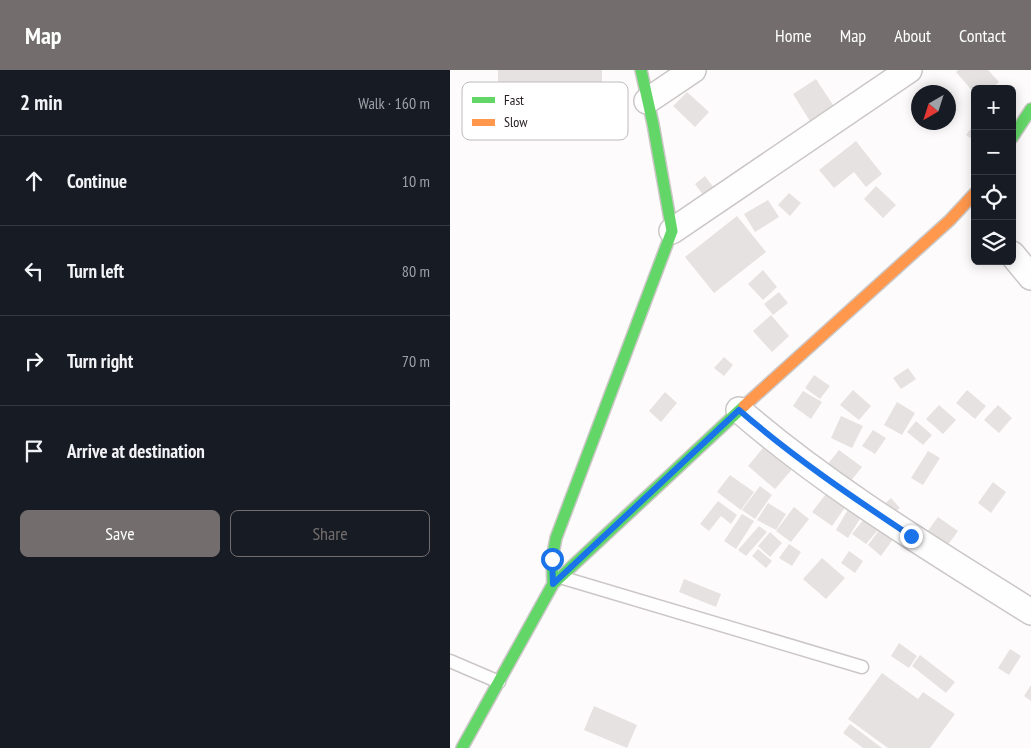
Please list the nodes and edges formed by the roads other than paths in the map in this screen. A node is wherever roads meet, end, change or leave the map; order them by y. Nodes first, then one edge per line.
1 (641, 70) edge
2 (692, 70) edge
3 (909, 70) edge
4 (647, 102) junction
5 (1031, 109) edge
6 (1016, 132) edge
7 (971, 202) edge
8 (672, 231) junction
9 (1016, 259) edge
10 (1031, 277) edge
11 (739, 410) junction
12 (556, 581) junction
13 (1031, 612) edge
14 (450, 661) edge
15 (862, 667) dead end
16 (499, 682) junction
17 (462, 748) edge

1 - 4 street
2 - 4 street
3 - 8 street
4 - 8 street
5 - 6 street
7 - 11 street
8 - 12 street
9 - 10 street
11 - 12 street
11 - 13 street
12 - 15 lane
12 - 16 street
14 - 16 lane
16 - 17 street

